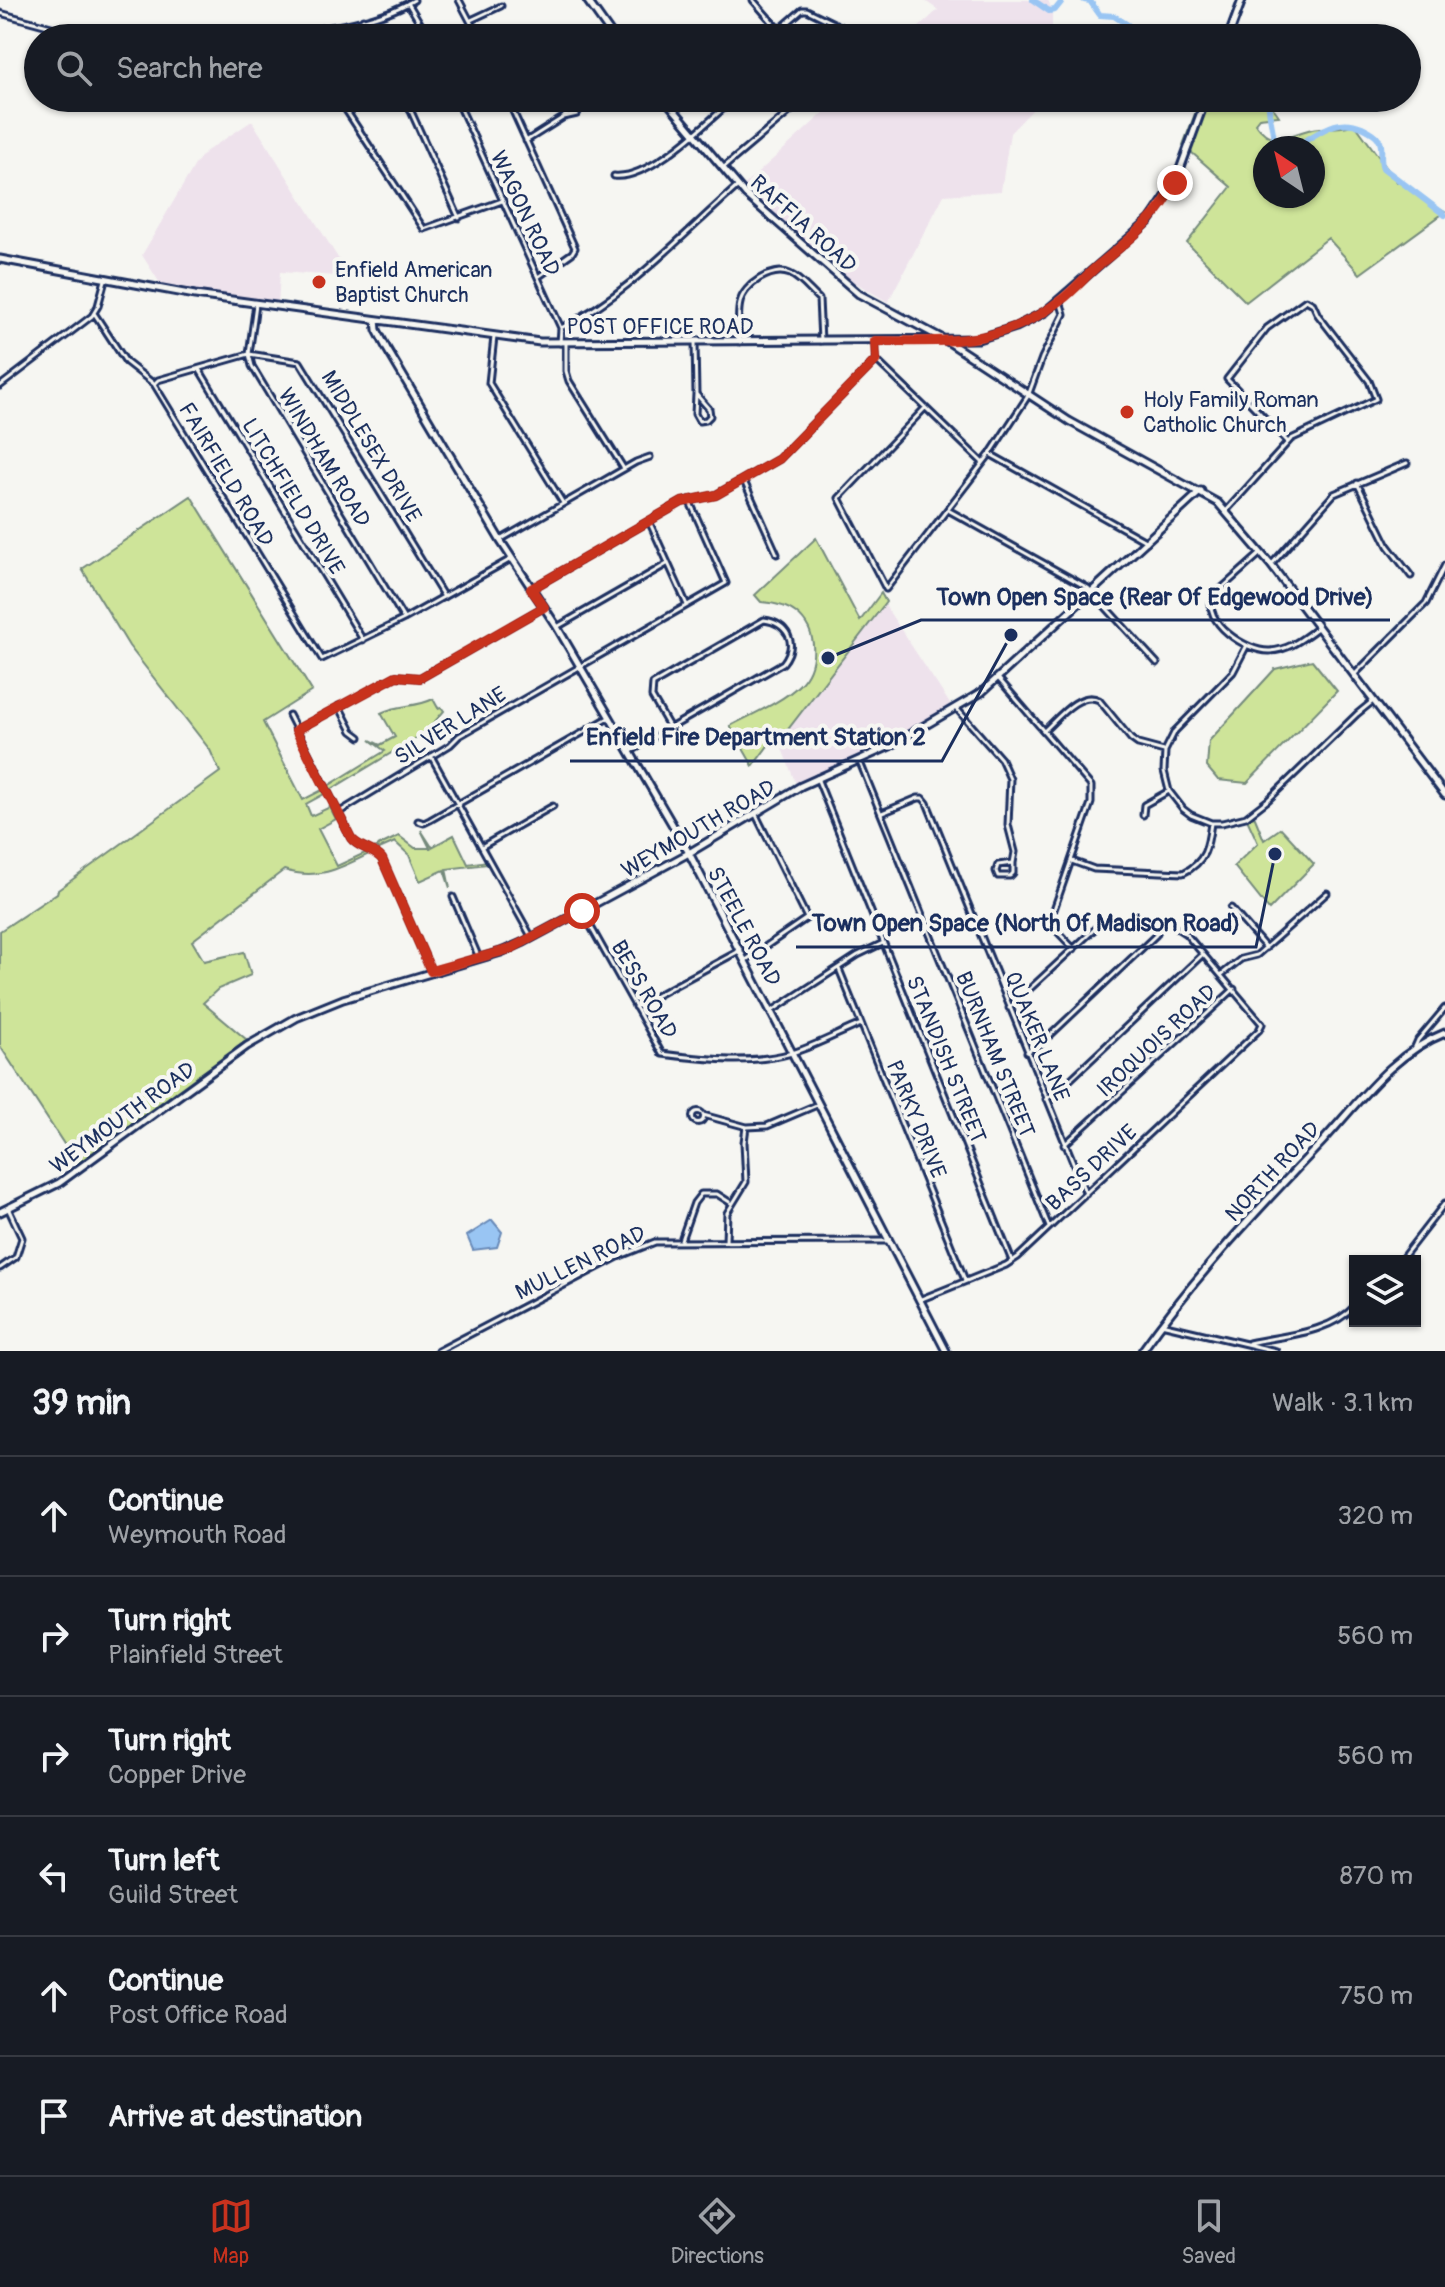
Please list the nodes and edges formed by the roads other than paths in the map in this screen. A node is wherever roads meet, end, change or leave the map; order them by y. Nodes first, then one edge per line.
1 (414, 0) edge
2 (459, 0) edge
3 (587, 0) edge
4 (753, 0) edge
5 (1242, 0) edge
6 (408, 3) junction
7 (501, 6) dead end
8 (0, 13) edge
9 (363, 19) junction
10 (471, 20) junction
11 (40, 24) edge
12 (338, 24) edge
13 (366, 24) edge
14 (421, 24) edge
15 (473, 24) edge
16 (604, 24) edge
17 (774, 24) edge
18 (786, 24) edge
19 (838, 24) edge
20 (1233, 24) edge
21 (347, 112) edge
22 (411, 112) edge
23 (462, 112) edge
24 (513, 112) edge
25 (675, 112) edge
26 (719, 112) edge
27 (789, 112) edge
28 (1201, 112) edge
29 (564, 117) dead end
30 (693, 134) junction
31 (526, 141) junction
32 (723, 168) junction
33 (614, 176) dead end
34 (738, 186) junction
35 (502, 201) junction
36 (459, 218) junction
37 (0, 259) edge
38 (538, 277) junction
39 (105, 280) junction
40 (1060, 301) junction
41 (256, 304) junction
42 (94, 313) junction
43 (376, 320) junction
44 (561, 328) junction
45 (494, 337) junction
46 (821, 341) junction
47 (875, 341) junction
48 (947, 341) junction
49 (695, 342) junction
50 (740, 342) junction
51 (563, 343) junction
52 (249, 354) junction
53 (876, 360) junction
54 (199, 368) junction
55 (154, 384) junction
56 (0, 386) edge
57 (696, 394) junction
58 (1028, 396) junction
59 (925, 408) junction
60 (1287, 441) junction
61 (990, 454) junction
62 (650, 457) dead end
63 (983, 463) junction
64 (1407, 463) dead end
65 (624, 469) junction
66 (743, 480) junction
67 (1357, 483) junction
68 (1201, 491) junction
69 (689, 500) junction
70 (563, 503) junction
71 (948, 510) junction
72 (1226, 511) junction
73 (649, 521) junction
74 (500, 540) junction
75 (1147, 542) junction
76 (1261, 553) junction
77 (777, 554) dead end
78 (511, 559) junction
79 (667, 564) junction
80 (1271, 565) junction
81 (1445, 565) edge
82 (1411, 576) dead end
83 (531, 589) junction
84 (1092, 592) junction
85 (444, 597) junction
86 (687, 605) junction
87 (544, 607) junction
88 (404, 619) junction
89 (557, 627) junction
90 (1318, 627) junction
91 (363, 640) junction
92 (1246, 647) junction
93 (1157, 663) dead end
94 (581, 667) junction
95 (1354, 675) junction
96 (998, 678) junction
97 (1373, 701) junction
98 (339, 706) junction
99 (957, 709) junction
100 (289, 715) dead end
101 (610, 717) junction
102 (670, 728) junction
103 (296, 730) junction
104 (1045, 730) junction
105 (360, 737) dead end
106 (1165, 751) junction
107 (630, 752) junction
108 (431, 756) junction
109 (859, 760) junction
110 (817, 778) junction
111 (1169, 791) junction
112 (1445, 795) edge
113 (459, 804) junction
114 (553, 806) dead end
115 (338, 813) junction
116 (881, 813) junction
117 (756, 815) junction
118 (1143, 815) dead end
119 (418, 821) dead end
120 (1211, 823) junction
121 (483, 846) junction
122 (689, 853) junction
123 (1072, 861) junction
124 (1013, 863) junction
125 (1327, 893) dead end
126 (453, 897) dead end
127 (1231, 908) dead end
128 (582, 911) junction
129 (1160, 925) junction
130 (532, 938) junction
131 (883, 943) junction
132 (1266, 948) junction
133 (1074, 949) junction
134 (741, 950) junction
135 (1202, 954) junction
136 (479, 958) junction
137 (746, 960) junction
138 (839, 969) junction
139 (431, 971) junction
140 (1221, 975) junction
141 (1234, 989) junction
142 (635, 1007) junction
143 (1009, 1008) junction
144 (1445, 1008) edge
145 (772, 1011) junction
146 (861, 1024) junction
147 (1445, 1033) edge
148 (1414, 1049) junction
149 (1027, 1052) junction
150 (793, 1053) junction
151 (1046, 1099) junction
152 (819, 1104) junction
153 (703, 1115) dead end
154 (746, 1127) junction
155 (1064, 1145) junction
156 (1086, 1194) junction
157 (731, 1203) junction
158 (1445, 1203) edge
159 (8, 1208) junction
160 (0, 1212) edge
161 (1049, 1227) junction
162 (681, 1240) junction
163 (889, 1241) junction
164 (726, 1242) junction
165 (1405, 1255) edge
166 (1012, 1261) junction
167 (0, 1268) edge
168 (965, 1281) junction
169 (919, 1300) junction
170 (1349, 1310) edge
171 (1161, 1324) junction
172 (1245, 1343) junction
173 (438, 1351) edge
174 (946, 1351) edge
175 (1142, 1351) edge
176 (1276, 1351) edge

1 - 6 street
2 - 10 street
3 - 16 street
4 - 17 street
5 - 20 street
6 - 9 street
6 - 14 street
7 - 10 street
8 - 11 street
9 - 12 street
9 - 13 street
10 - 15 street
18 - 19 street
21 - 36 street
22 - 36 street
23 - 35 street, WAGON ROAD
24 - 31 street
25 - 30 street, RAFFIA ROAD
26 - 30 street
27 - 32 street
28 - 40 street, POST OFFICE ROAD
29 - 31 street
30 - 32 street, RAFFIA ROAD
30 - 33 street
31 - 38 street
32 - 34 street, RAFFIA ROAD
34 - 44 street
34 - 48 street, RAFFIA ROAD
35 - 36 street
35 - 38 street, WAGON ROAD
37 - 39 street, POST OFFICE ROAD
38 - 44 street, WAGON ROAD
39 - 41 street, POST OFFICE ROAD
39 - 42 street
40 - 48 street, POST OFFICE ROAD
40 - 58 street
41 - 43 street, POST OFFICE ROAD
41 - 52 street
42 - 55 street, FAIRFIELD ROAD
42 - 56 street
43 - 45 street, POST OFFICE ROAD
43 - 74 street, STEELE ROAD
44 - 51 street, WAGON ROAD
45 - 51 street, POST OFFICE ROAD
45 - 70 street
46 - 47 street, POST OFFICE ROAD
46 - 50 street, POST OFFICE ROAD
46 - 50 street
47 - 48 street, POST OFFICE ROAD
47 - 53 street
48 - 58 street, RAFFIA ROAD
49 - 50 street, POST OFFICE ROAD
49 - 51 street, POST OFFICE ROAD
49 - 57 street
51 - 65 street, WAGON ROAD
52 - 54 street, MIDDLESEX DRIVE
52 - 85 street, MIDDLESEX DRIVE
52 - 88 street, WINDHAM ROAD
53 - 59 street
53 - 66 street
54 - 55 street, MIDDLESEX DRIVE
54 - 91 street, LITCHFIELD DRIVE
55 - 91 street, FAIRFIELD ROAD
57 - 57 street
58 - 61 street
58 - 68 street, RAFFIA ROAD
59 - 63 street
59 - 71 street
60 - 60 street
60 - 72 street
61 - 63 street
61 - 75 street
62 - 65 street
63 - 71 street
64 - 67 street
65 - 70 street
66 - 69 street
66 - 77 street
67 - 80 street
67 - 82 street
68 - 72 street, RAFFIA ROAD
68 - 75 street, WEYMOUTH ROAD
69 - 73 street
69 - 86 street, SILVER LANE
70 - 74 street
71 - 84 street
72 - 76 street, RAFFIA ROAD
73 - 79 street
73 - 83 street
74 - 78 street, STEELE ROAD
75 - 84 street, WEYMOUTH ROAD
76 - 80 street, RAFFIA ROAD
76 - 92 street
78 - 83 street, STEELE ROAD
78 - 85 street
79 - 86 street
79 - 89 street
80 - 90 street, RAFFIA ROAD
81 - 95 street
83 - 87 street, STEELE ROAD
84 - 93 street
84 - 96 street, WEYMOUTH ROAD
85 - 88 street
86 - 94 street, SILVER LANE
87 - 89 street, STEELE ROAD
87 - 98 street
88 - 91 street
89 - 94 street, STEELE ROAD
90 - 92 street
90 - 95 street, RAFFIA ROAD
92 - 106 street
94 - 101 street, STEELE ROAD
94 - 108 street, SILVER LANE
95 - 97 street, RAFFIA ROAD
96 - 99 street, WEYMOUTH ROAD
96 - 104 street
97 - 112 street, RAFFIA ROAD
97 - 120 street
98 - 103 street
98 - 105 street
99 - 109 street, WEYMOUTH ROAD
99 - 124 street
100 - 103 street
101 - 107 street, STEELE ROAD
101 - 113 street
102 - 102 street
102 - 107 street
103 - 115 street
104 - 106 street
104 - 123 street
106 - 111 street
107 - 122 street, STEELE ROAD
108 - 113 street
108 - 115 street, SILVER LANE
109 - 110 street, WEYMOUTH ROAD
109 - 116 street, BURNHAM STREET
110 - 117 street, WEYMOUTH ROAD
110 - 131 street, STANDISH STREET
111 - 118 street
111 - 120 street
113 - 119 street
113 - 121 street
114 - 121 street
115 - 139 street
116 - 143 street, QUAKER LANE
116 - 161 street, BURNHAM STREET
117 - 122 street, WEYMOUTH ROAD
117 - 137 street
120 - 123 street
121 - 130 street
122 - 128 street, WEYMOUTH ROAD
122 - 134 street, STEELE ROAD
123 - 133 street
124 - 124 street
125 - 132 street
126 - 136 street
127 - 132 street
128 - 130 street, WEYMOUTH ROAD
128 - 142 street, BESS ROAD
129 - 133 street
129 - 135 street
129 - 149 street
130 - 136 street, WEYMOUTH ROAD
131 - 138 street
131 - 166 street, STANDISH STREET
132 - 140 street
133 - 143 street
134 - 137 street, STEELE ROAD
134 - 142 street
135 - 140 street
135 - 151 street
136 - 139 street, WEYMOUTH ROAD
137 - 145 street, STEELE ROAD
138 - 145 street
138 - 146 street, PARKY DRIVE
139 - 159 street, WEYMOUTH ROAD
140 - 141 street
141 - 155 street, IROQUOIS ROAD
141 - 156 street, BASS DRIVE
142 - 150 street, BESS ROAD
143 - 149 street, QUAKER LANE
144 - 148 street
145 - 150 street, STEELE ROAD
146 - 150 street
146 - 168 street, PARKY DRIVE
147 - 148 street, NORTH ROAD
148 - 171 street, NORTH ROAD
149 - 151 street, QUAKER LANE
150 - 152 street, STEELE ROAD
151 - 155 street, QUAKER LANE
152 - 154 street
152 - 163 street, STEELE ROAD
153 - 154 street
154 - 157 street
155 - 156 street, QUAKER LANE
156 - 161 street, BASS DRIVE
157 - 162 street
157 - 164 street
158 - 165 street
159 - 160 street, WEYMOUTH ROAD
159 - 167 street
161 - 166 street, BASS DRIVE
162 - 164 street, MULLEN ROAD
162 - 173 street, MULLEN ROAD
163 - 164 street, MULLEN ROAD
163 - 169 street, STEELE ROAD
166 - 168 street, BASS DRIVE
168 - 169 street, BASS DRIVE
169 - 174 street, STEELE ROAD
170 - 172 street
171 - 172 street
171 - 175 street, NORTH ROAD
172 - 176 street

